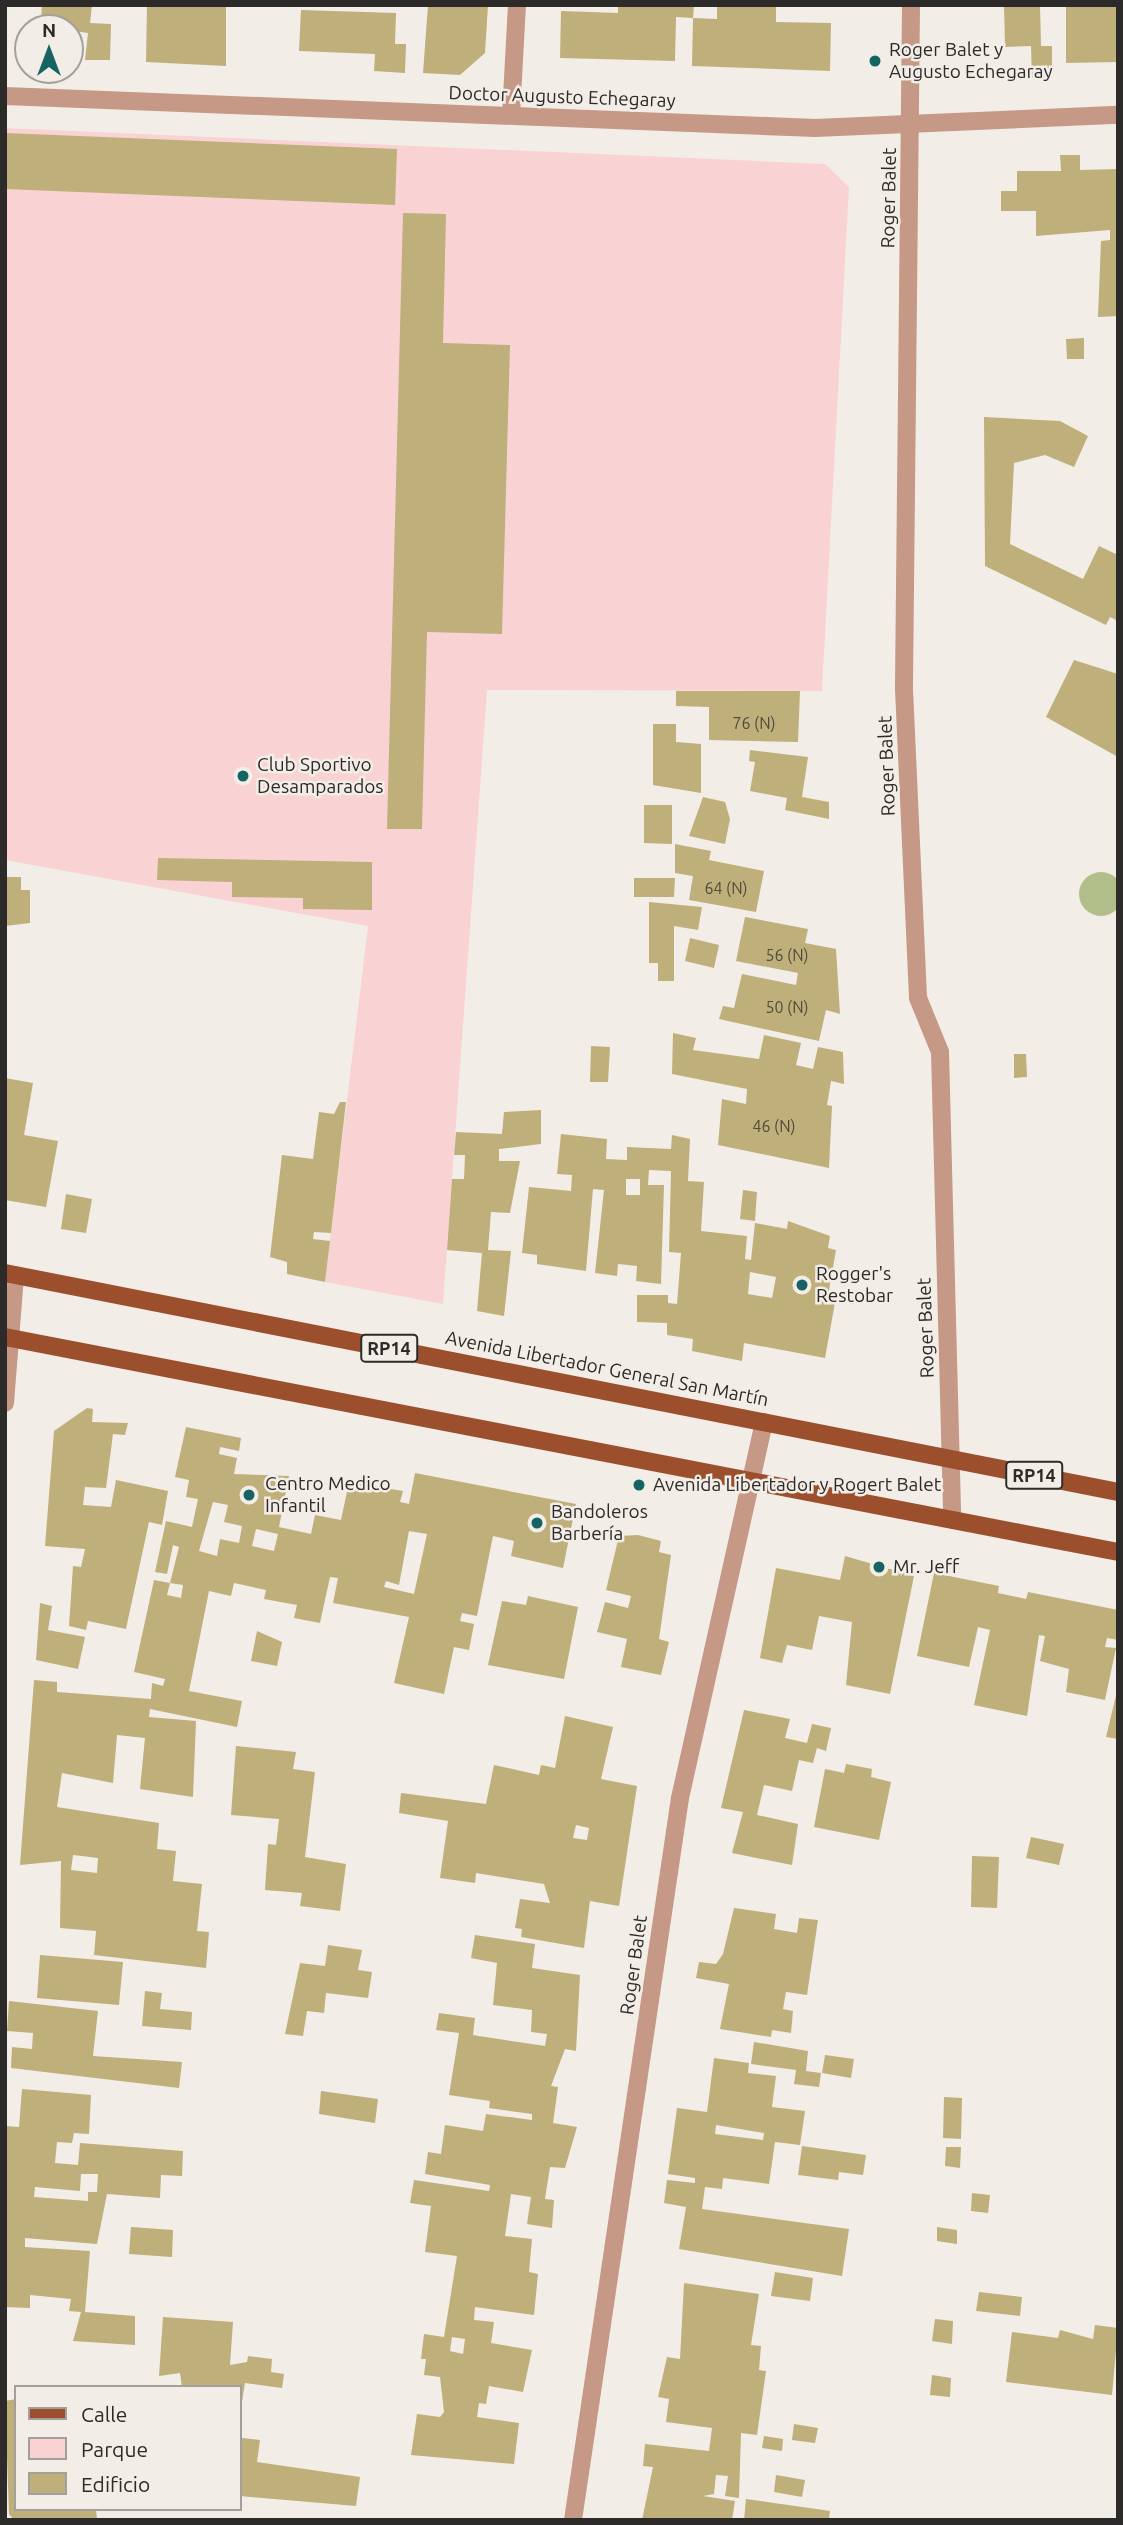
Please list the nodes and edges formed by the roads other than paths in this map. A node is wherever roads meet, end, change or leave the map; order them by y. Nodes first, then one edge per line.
1 (517, 5) edge
2 (911, 5) edge
3 (5, 96) edge
4 (511, 115) junction
5 (1118, 115) edge
6 (910, 121) junction
7 (10, 1274) edge
8 (8, 1338) edge
9 (5, 1403) edge
10 (764, 1422) junction
11 (951, 1459) junction
12 (750, 1482) junction
13 (1118, 1492) edge
14 (952, 1520) junction
15 (1118, 1552) edge
16 (573, 2520) edge

1 - 4 street
2 - 6 street, Roger Balet
3 - 4 street, Doctor Augusto Echegaray
4 - 6 street, Doctor Augusto Echegaray
5 - 6 street, Doctor Augusto Echegaray
6 - 11 street, Roger Balet
7 - 8 street
7 - 10 main road, Avenida Libertador General San Martín / RP14
8 - 9 street
8 - 12 main road
10 - 11 main road, Avenida Libertador General San Martín / RP14
10 - 12 street, Roger Balet
11 - 13 main road, Avenida Libertador General San Martín / RP14
11 - 14 street, Roger Balet
12 - 14 main road
12 - 16 street, Roger Balet
14 - 15 main road

